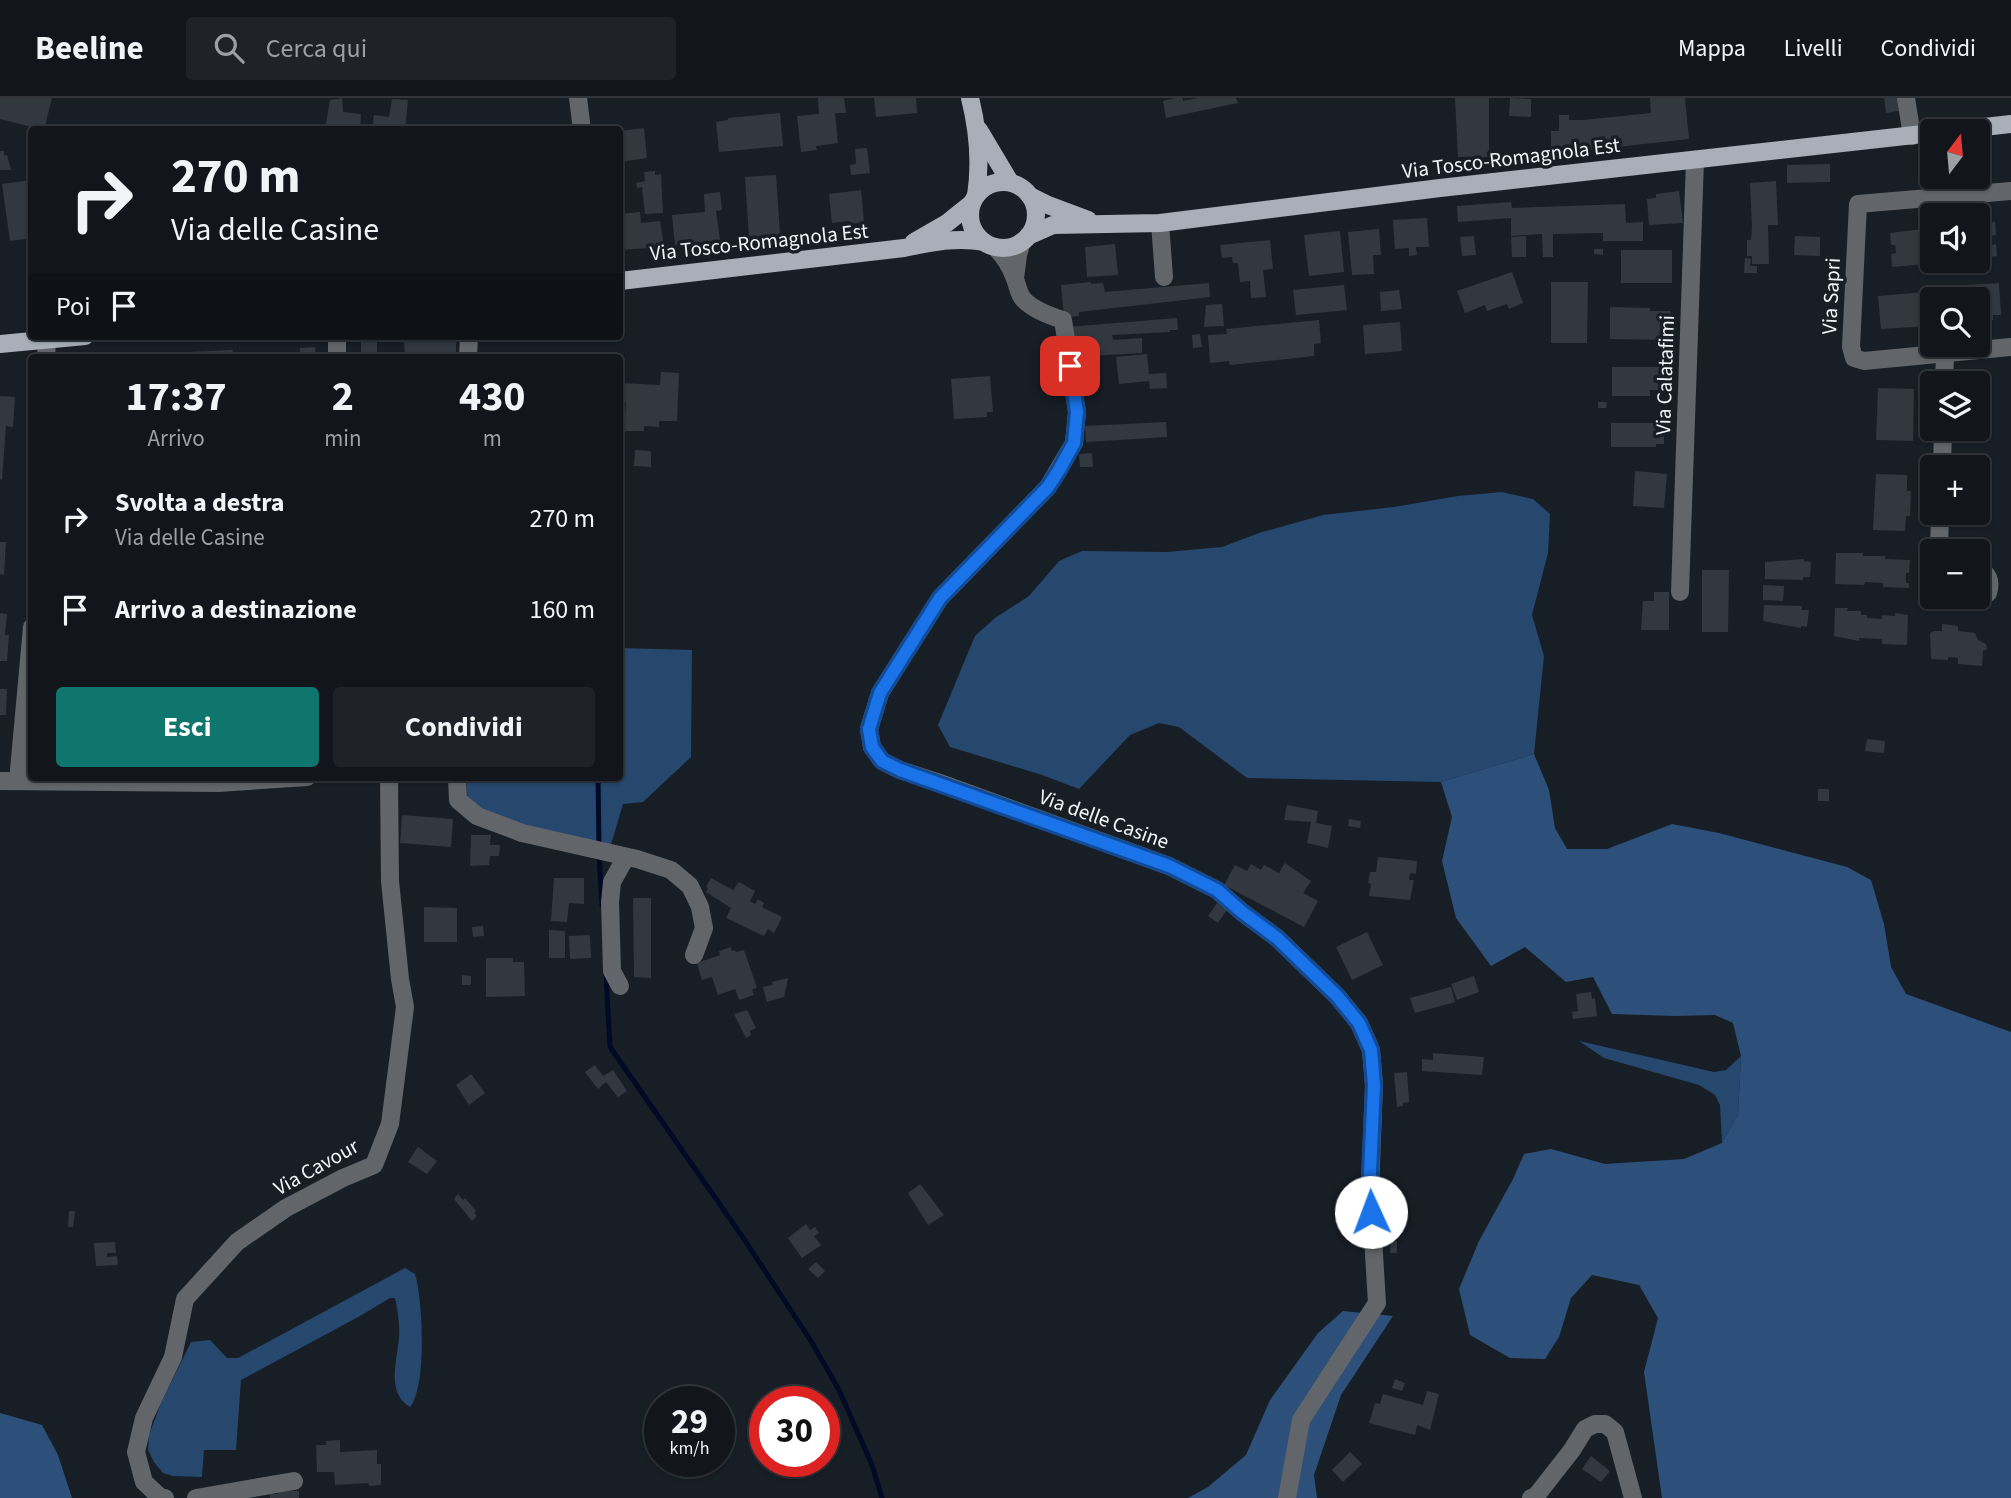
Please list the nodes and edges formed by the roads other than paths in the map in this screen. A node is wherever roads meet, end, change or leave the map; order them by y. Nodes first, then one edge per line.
1 (578, 98) edge
2 (970, 98) edge
3 (1906, 98) edge
4 (2011, 124) edge
5 (582, 126) edge
6 (1990, 126) edge
7 (977, 127) junction
8 (1920, 135) edge
9 (1912, 136) junction
10 (1695, 160) junction
11 (1010, 182) junction
12 (2011, 191) edge
13 (1030, 196) junction
14 (974, 200) junction
15 (1095, 223) junction
16 (1160, 223) junction
17 (1025, 239) junction
18 (990, 244) junction
19 (904, 248) junction
20 (1015, 278) junction
21 (1164, 278) dead end
22 (623, 281) edge
23 (72, 340) edge
24 (0, 344) edge
25 (2011, 347) edge
26 (46, 348) edge
27 (1990, 349) edge
28 (1920, 356) edge
29 (1680, 592) dead end
30 (28, 654) edge
31 (9, 781) edge
32 (248, 781) edge
33 (389, 781) edge
34 (457, 781) edge
35 (617, 855) junction
36 (694, 955) dead end
37 (620, 986) dead end
38 (294, 1481) dead end
39 (165, 1498) edge
40 (196, 1498) edge
41 (1287, 1498) edge
42 (1531, 1498) edge
43 (1633, 1498) edge

1 - 5 street
2 - 7 main road
3 - 9 street
4 - 6 main road
7 - 11 main road
7 - 14 main road
8 - 9 main road, Via Tosco-Romagnola Est
9 - 10 main road, Via Tosco-Romagnola Est
10 - 16 main road, Via Tosco-Romagnola Est
10 - 29 street, Via Calatafimi
11 - 13 main road, Via Tosco-Romagnola Est
11 - 14 main road, Via Tosco-Romagnola Est
12 - 28 street, Via Sapri
13 - 15 main road, Via Tosco-Romagnola Est
13 - 17 main road
14 - 18 main road
14 - 19 main road, Via Tosco-Romagnola Est
15 - 16 main road, Via Tosco-Romagnola Est
15 - 17 main road, Via Tosco-Romagnola Est
16 - 21 street
17 - 18 main road, Via Tosco-Romagnola Est
17 - 20 street
18 - 19 main road, Via Tosco-Romagnola Est
18 - 20 street
19 - 22 main road, Via Tosco-Romagnola Est
20 - 41 street, Via delle Casine
23 - 26 main road
24 - 26 main road
25 - 27 street, Via Sapri
30 - 31 street
31 - 32 street
33 - 39 street, Via Cavour
34 - 35 street
35 - 36 street
35 - 37 street
38 - 40 street
42 - 43 street

